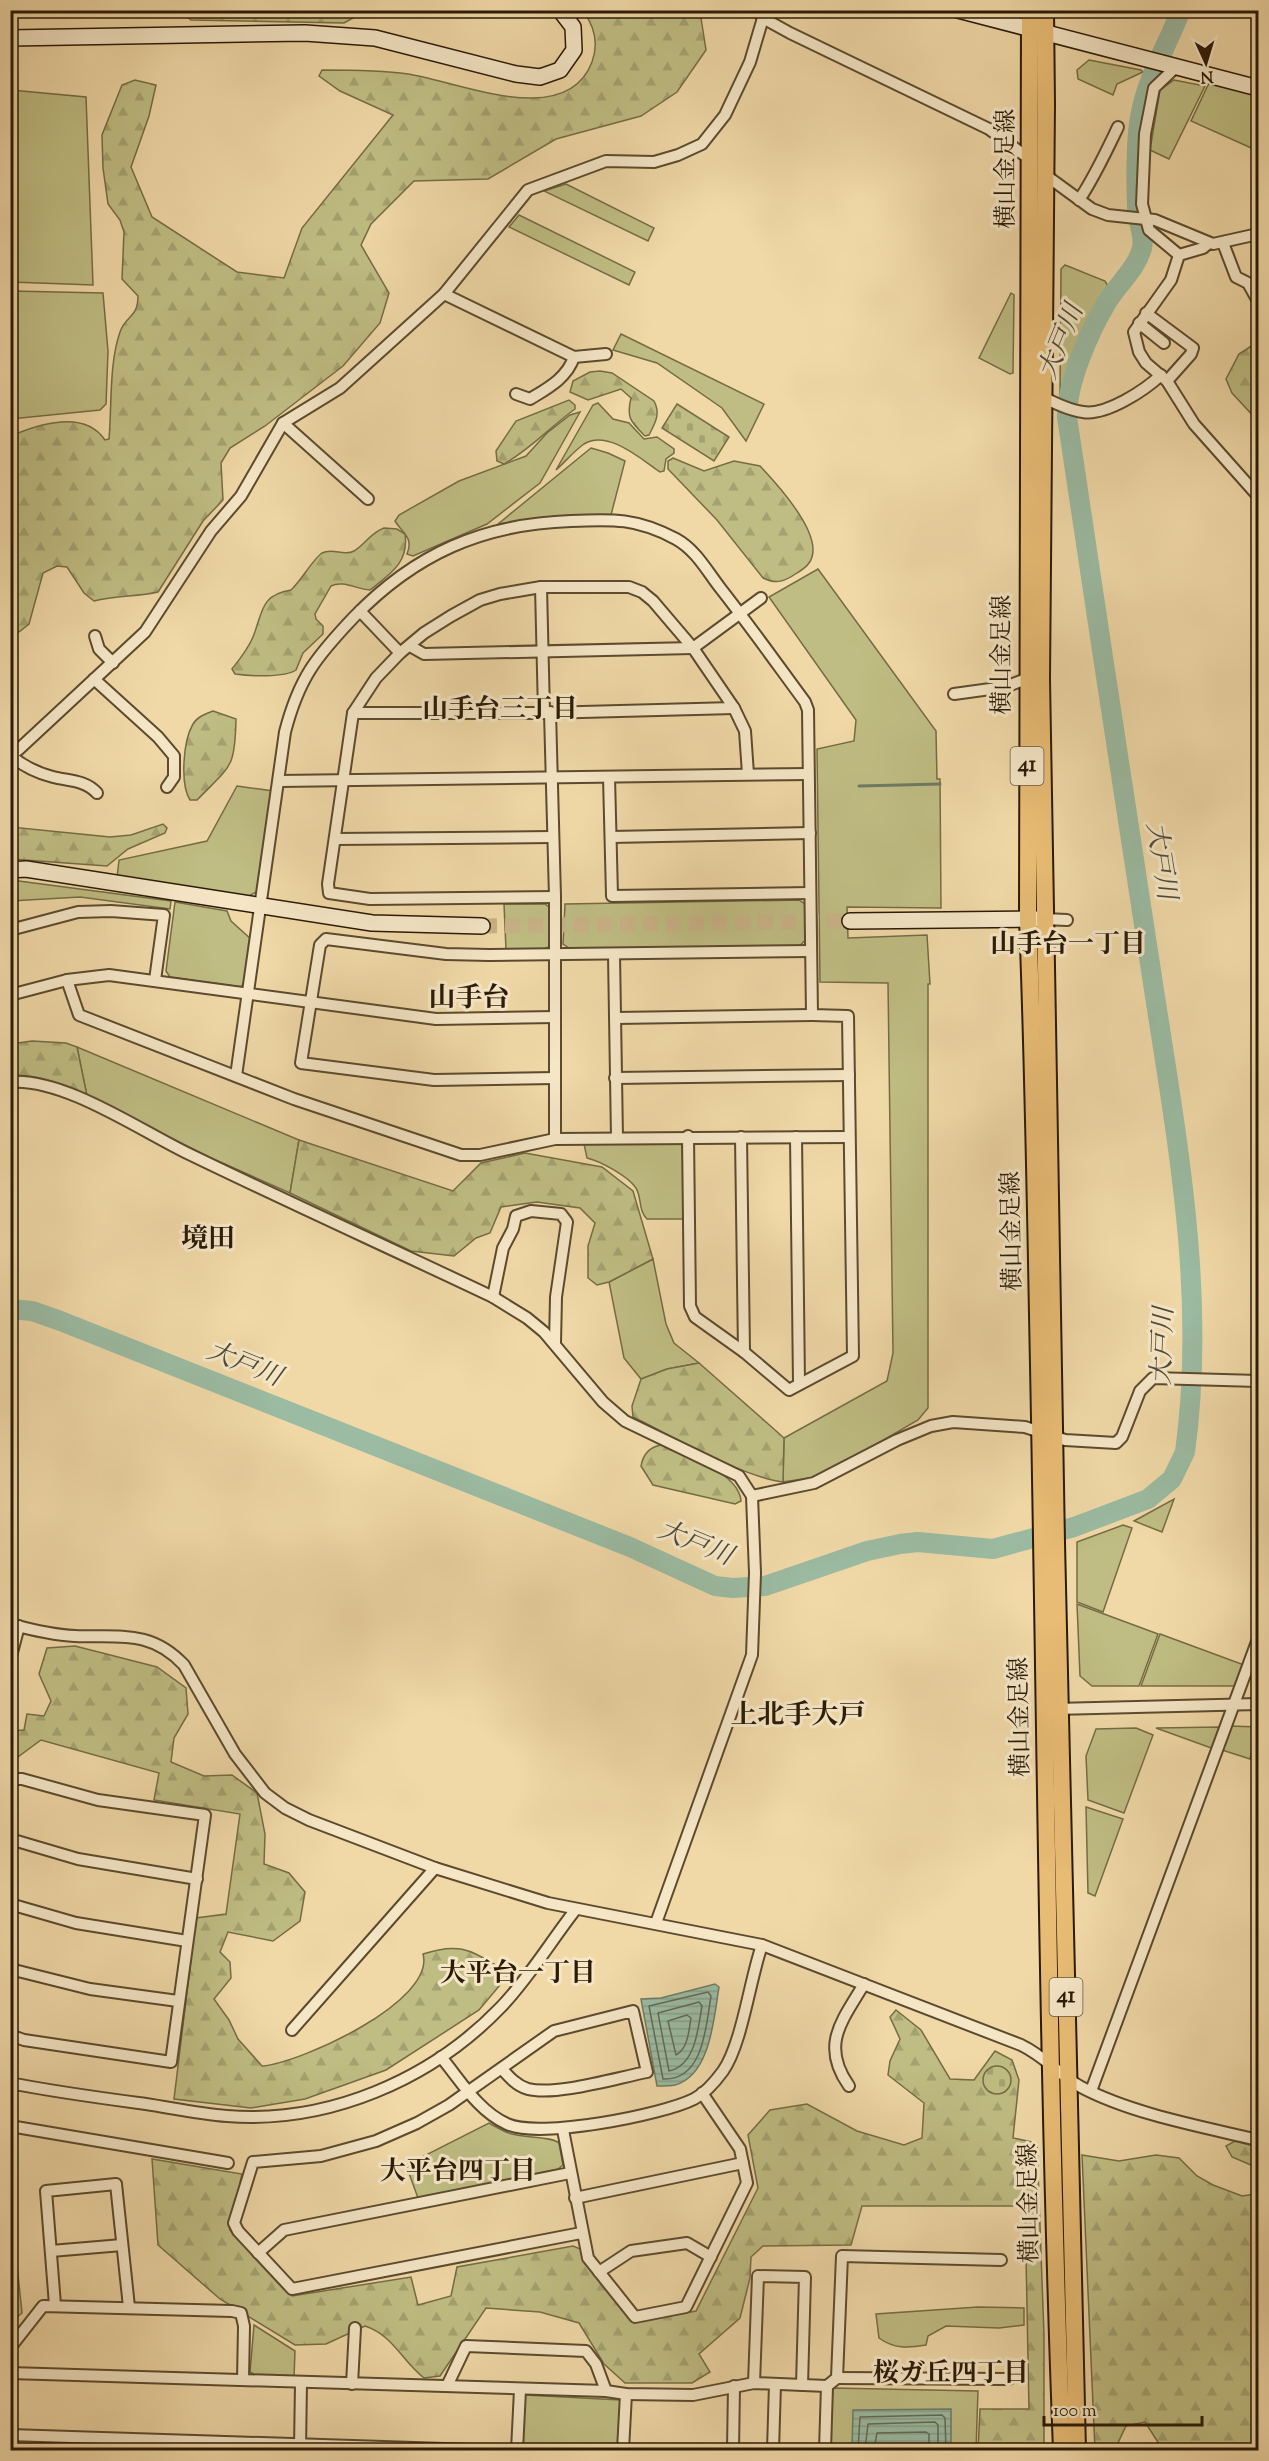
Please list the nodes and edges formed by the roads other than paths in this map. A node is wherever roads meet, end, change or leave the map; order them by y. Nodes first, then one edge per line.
1 (560, 10) edge
2 (958, 10) edge
3 (1030, 10) edge
4 (1045, 10) edge
5 (760, 14) edge
6 (1038, 31) junction
7 (10, 38) edge
8 (1166, 64) junction
9 (1258, 88) edge
10 (1118, 127) dead end
11 (1031, 160) junction
12 (1045, 175) junction
13 (1078, 200) junction
14 (1144, 219) junction
15 (1258, 234) edge
16 (1209, 243) junction
17 (1223, 243) junction
18 (1179, 255) junction
19 (444, 294) junction
20 (1258, 301) edge
21 (1146, 313) junction
22 (1139, 324) junction
23 (1164, 343) dead end
24 (606, 354) dead end
25 (574, 357) junction
26 (1164, 378) junction
27 (1035, 393) junction
28 (516, 394) dead end
29 (283, 423) junction
30 (1258, 496) edge
31 (368, 499) dead end
32 (541, 587) junction
33 (761, 598) dead end
34 (360, 611) junction
35 (739, 613) junction
36 (95, 636) dead end
37 (410, 646) junction
38 (693, 648) junction
39 (542, 652) junction
40 (400, 653) junction
41 (114, 663) junction
42 (94, 679) junction
43 (1026, 679) junction
44 (954, 694) dead end
45 (734, 708) junction
46 (353, 713) junction
47 (547, 713) junction
48 (10, 755) edge
49 (747, 774) junction
50 (808, 774) junction
51 (552, 776) junction
52 (609, 777) junction
53 (342, 779) junction
54 (279, 781) junction
55 (167, 787) dead end
56 (97, 793) dead end
57 (810, 833) junction
58 (553, 837) junction
59 (611, 837) junction
60 (336, 839) junction
61 (10, 870) edge
62 (810, 893) junction
63 (555, 897) junction
64 (262, 907) junction
65 (1036, 919) junction
66 (1067, 920) dead end
67 (850, 921) tunnel mouth
68 (482, 926) tunnel mouth
69 (10, 930) edge
70 (810, 951) junction
71 (614, 954) junction
72 (555, 955) junction
73 (67, 980) junction
74 (155, 980) junction
75 (248, 994) junction
76 (10, 995) edge
77 (310, 1003) junction
78 (812, 1016) junction
79 (555, 1017) junction
80 (616, 1018) junction
81 (849, 1075) junction
82 (236, 1076) junction
83 (555, 1078) junction
84 (615, 1078) junction
85 (10, 1082) edge
86 (688, 1136) junction
87 (741, 1137) junction
88 (796, 1137) junction
89 (849, 1137) junction
90 (617, 1138) junction
91 (555, 1139) junction
92 (493, 1298) junction
93 (555, 1343) junction
94 (744, 1352) junction
95 (1258, 1381) edge
96 (799, 1383) junction
97 (1047, 1434) junction
98 (752, 1496) junction
99 (15, 1625) edge
100 (1258, 1639) edge
101 (10, 1660) edge
102 (1233, 1704) junction
103 (1258, 1704) edge
104 (1053, 1709) junction
105 (10, 1785) edge
106 (10, 1839) edge
107 (435, 1869) junction
108 (197, 1879) junction
109 (10, 1904) edge
110 (576, 1909) junction
111 (656, 1923) junction
112 (187, 1941) junction
113 (762, 1945) junction
114 (10, 1969) edge
115 (864, 1984) junction
116 (178, 2001) junction
117 (292, 2030) dead end
118 (10, 2035) edge
119 (441, 2057) junction
120 (1051, 2063) junction
121 (502, 2069) junction
122 (1068, 2078) junction
123 (10, 2083) edge
124 (849, 2086) dead end
125 (1091, 2091) junction
126 (470, 2092) junction
127 (702, 2093) junction
128 (10, 2126) edge
129 (563, 2130) junction
130 (1258, 2140) edge
131 (228, 2163) dead end
132 (743, 2163) junction
133 (570, 2173) junction
134 (575, 2198) junction
135 (581, 2233) junction
136 (122, 2245) junction
137 (51, 2251) junction
138 (258, 2253) junction
139 (711, 2257) junction
140 (1001, 2260) dead end
141 (599, 2271) junction
142 (55, 2305) junction
143 (129, 2307) junction
144 (355, 2328) dead end
145 (10, 2348) edge
146 (10, 2373) edge
147 (837, 2378) junction
148 (1009, 2379) dead end
149 (243, 2380) junction
150 (301, 2383) junction
151 (352, 2384) junction
152 (754, 2384) junction
153 (775, 2384) junction
154 (802, 2385) junction
155 (447, 2386) junction
156 (734, 2386) junction
157 (827, 2386) junction
158 (520, 2390) junction
159 (606, 2391) junction
160 (626, 2394) junction
161 (10, 2434) edge
162 (300, 2447) edge
163 (475, 2451) edge
164 (517, 2451) edge
165 (623, 2451) edge
166 (733, 2451) edge
167 (773, 2451) edge
168 (825, 2451) edge
169 (1062, 2451) edge
170 (1077, 2451) edge

1 - 7 street
2 - 6 street
3 - 6 main road, 横山金足線 / 41
4 - 6 main road, 横山金足線 / 41
5 - 11 street
5 - 19 street
6 - 8 street
6 - 11 main road, 横山金足線 / 41
6 - 12 main road, 横山金足線 / 41
8 - 9 street
8 - 14 street
10 - 13 street
11 - 12 street
11 - 27 main road, 横山金足線 / 41
12 - 13 street
12 - 27 main road, 横山金足線 / 41
13 - 14 street
14 - 16 street
14 - 18 street
15 - 17 street
16 - 17 street
16 - 18 street
17 - 20 street
18 - 21 street
19 - 25 street
19 - 29 street
21 - 22 street
21 - 26 street
22 - 23 street
22 - 26 street
24 - 25 street
25 - 28 street
26 - 27 street
26 - 30 street
27 - 43 main road, 横山金足線 / 41
27 - 65 main road, 横山金足線 / 41
29 - 31 street
29 - 41 street
32 - 37 street
32 - 38 street
32 - 39 street
33 - 35 street
34 - 35 street
34 - 40 street
34 - 54 street
35 - 38 street
35 - 50 street
36 - 41 street
37 - 39 street
37 - 40 street
38 - 39 street
38 - 45 street
39 - 47 street
40 - 46 street
41 - 42 street
42 - 48 street
42 - 55 street
43 - 44 street
43 - 65 main road, 横山金足線 / 41
45 - 47 street
45 - 49 street
46 - 47 street
46 - 53 street
47 - 51 street
48 - 56 street
49 - 50 street
49 - 52 street
50 - 57 street
51 - 52 street
51 - 53 street
51 - 58 street
52 - 59 street
53 - 54 street
53 - 60 street
54 - 64 street
57 - 59 street
57 - 62 street
58 - 60 street
58 - 63 street
59 - 62 street
60 - 63 street
61 - 64 street
62 - 70 street
63 - 72 street
64 - 68 street
64 - 75 street
65 - 66 street
65 - 67 street
65 - 97 main road, 横山金足線 / 41
69 - 74 street
70 - 71 street
70 - 78 street
71 - 72 street
71 - 80 street
72 - 77 street
72 - 79 street
73 - 74 street
73 - 76 street
73 - 82 street
74 - 75 street
75 - 77 street
75 - 82 street
77 - 79 street
77 - 83 street
78 - 80 street
78 - 81 street
79 - 83 street
80 - 84 street
81 - 84 street
81 - 89 street
82 - 91 street
83 - 91 street
84 - 90 street
85 - 92 street
86 - 87 street
86 - 90 street
86 - 94 street
87 - 88 street
87 - 94 street
88 - 89 street
88 - 96 street
89 - 96 street
90 - 91 street
92 - 93 street
92 - 93 street
93 - 98 street
94 - 96 street
95 - 97 street
97 - 98 street
97 - 104 main road, 横山金足線 / 41
98 - 111 street
99 - 101 street
99 - 107 street
100 - 102 street
102 - 103 street
102 - 104 street
102 - 125 street
104 - 120 main road, 横山金足線 / 41
104 - 122 main road, 横山金足線 / 41
105 - 108 street
106 - 108 street
107 - 110 street
107 - 117 street
108 - 112 street
109 - 112 street
110 - 111 street
110 - 119 street
111 - 113 street
112 - 116 street
113 - 115 street
113 - 127 street
114 - 116 street
115 - 120 street
115 - 124 street
116 - 118 street
119 - 123 street
119 - 126 street
120 - 122 street
120 - 169 main road, 横山金足線 / 41
121 - 121 street
121 - 126 street
122 - 125 street
122 - 170 main road, 横山金足線 / 41
125 - 130 street
126 - 129 street
126 - 138 street
127 - 129 street
127 - 132 street
128 - 131 street
129 - 133 street
132 - 134 street
132 - 139 street
133 - 134 street
133 - 138 street
134 - 135 street
135 - 138 street
135 - 141 street
136 - 137 street
136 - 137 street
136 - 143 street
137 - 142 street
139 - 141 street
139 - 141 street
140 - 147 street
142 - 143 street
142 - 145 street
143 - 149 street
144 - 151 street
146 - 149 street
147 - 148 street
147 - 157 street
149 - 150 street
150 - 151 street
150 - 162 street
151 - 155 street
152 - 153 street
152 - 154 street
152 - 156 street
153 - 154 street
153 - 167 street
154 - 157 street
155 - 158 street
155 - 159 street
156 - 160 street
156 - 166 street
157 - 168 street
158 - 159 street
158 - 164 street
159 - 160 street
160 - 165 street
161 - 162 street
162 - 163 street

